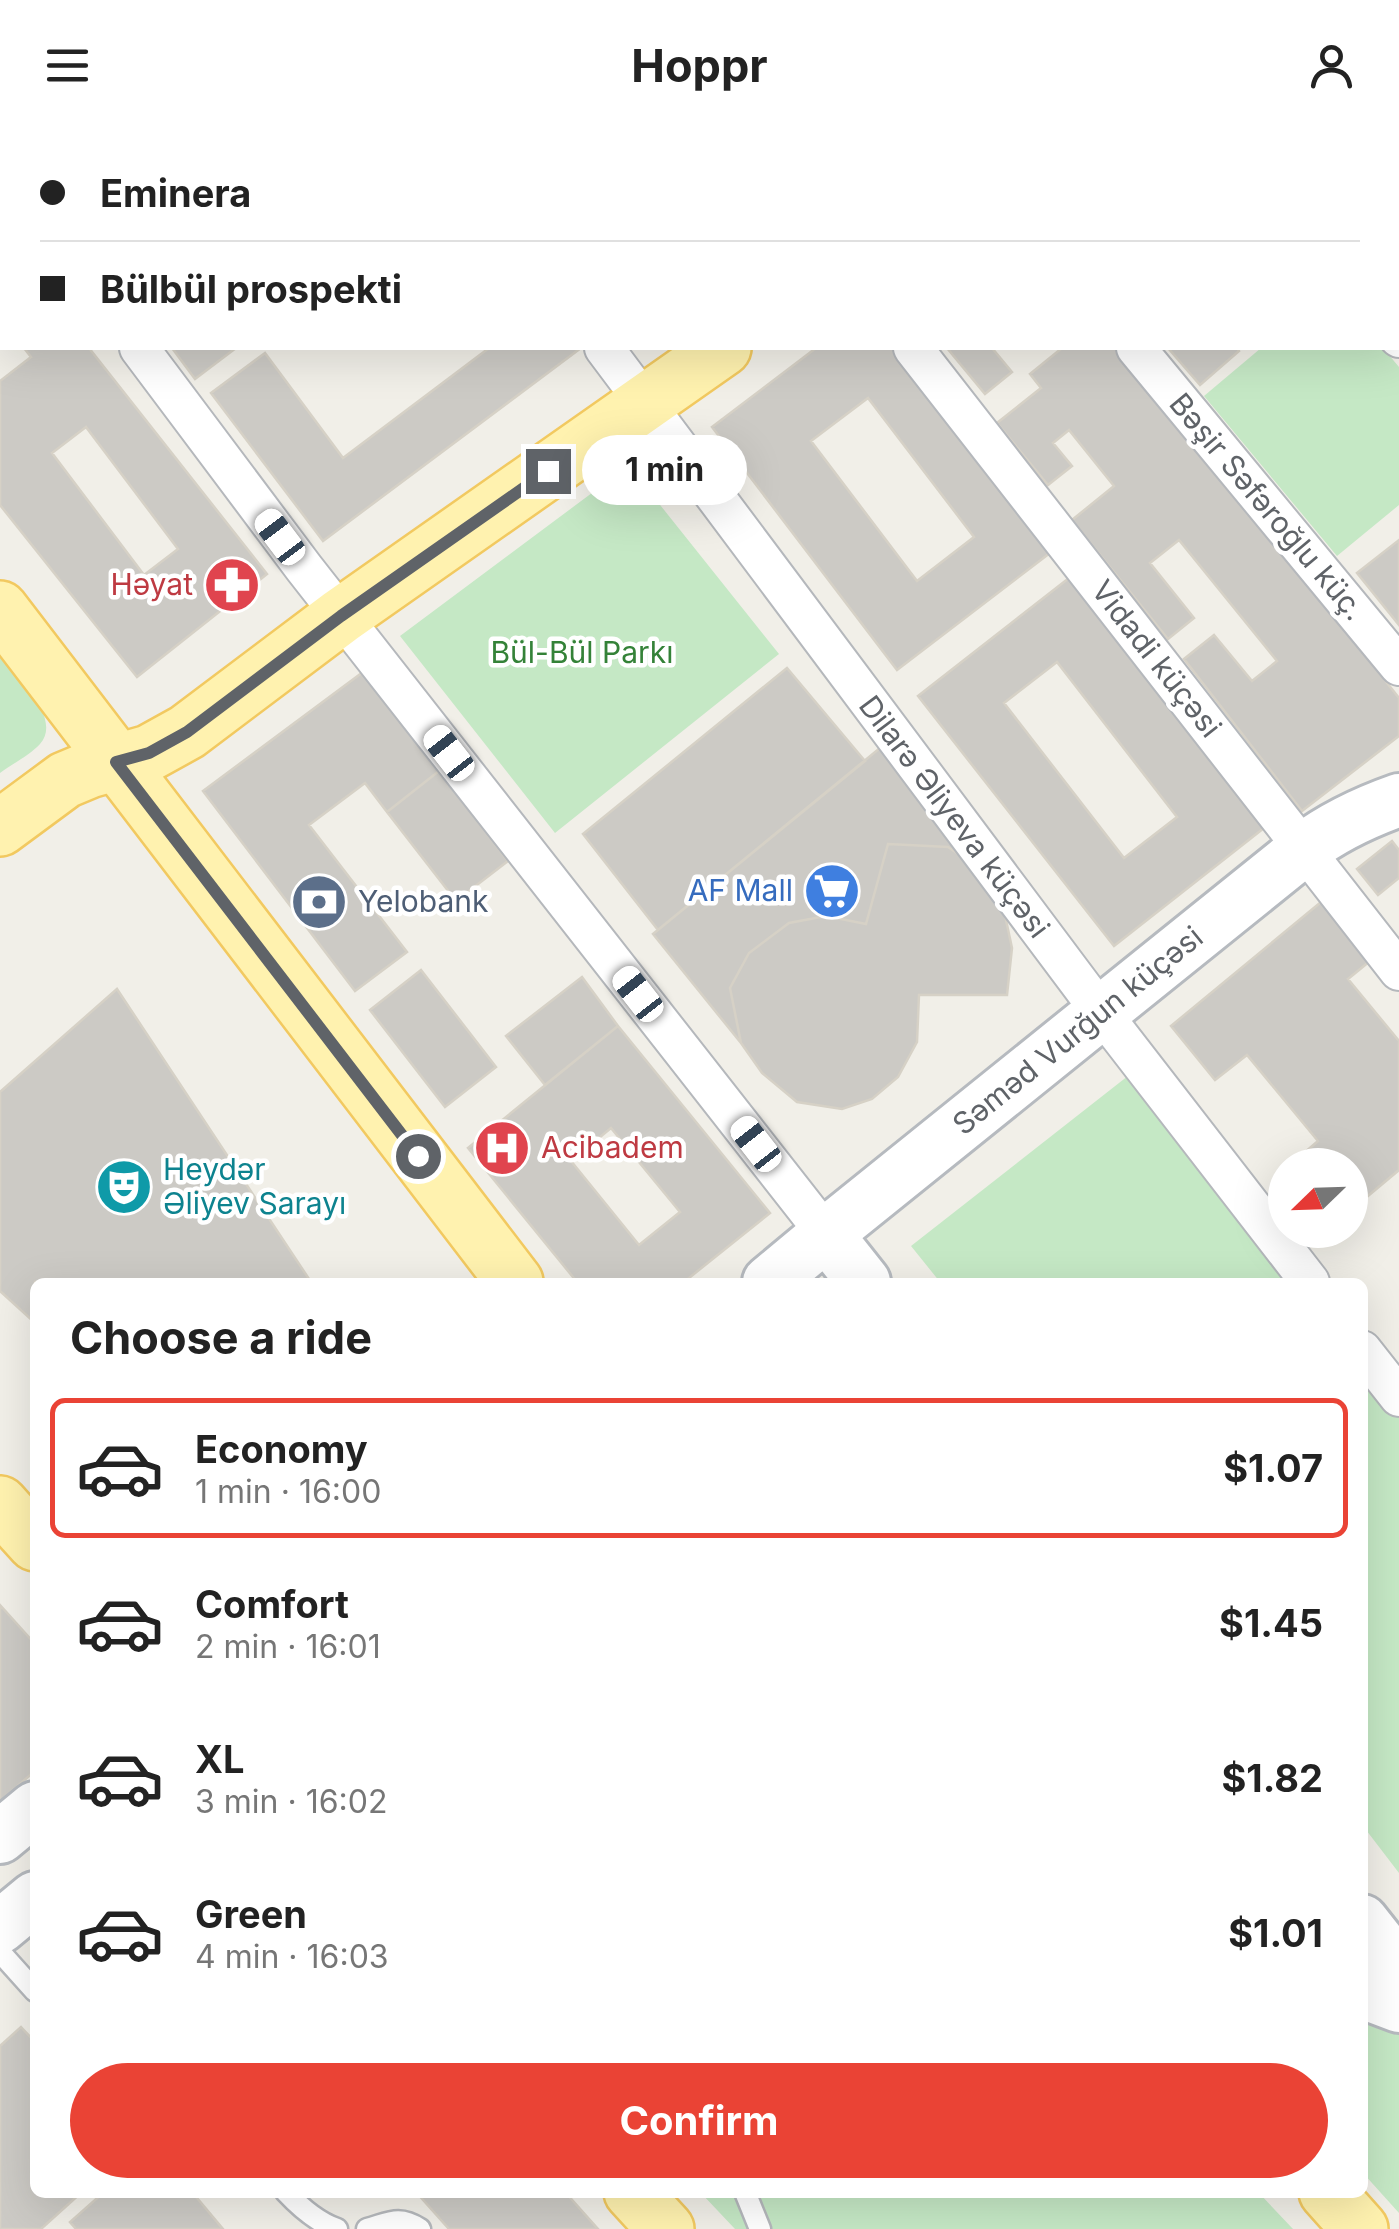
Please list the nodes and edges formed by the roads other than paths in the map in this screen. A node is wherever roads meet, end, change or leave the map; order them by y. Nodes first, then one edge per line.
1 (141, 350) edge
2 (606, 350) edge
3 (720, 350) edge
4 (915, 350) edge
5 (1138, 350) edge
6 (645, 402) junction
7 (0, 609) edge
8 (341, 616) junction
9 (1399, 666) edge
10 (140, 754) junction
11 (1399, 800) edge
12 (0, 828) edge
13 (1304, 849) junction
14 (1399, 971) edge
15 (1100, 1012) junction
16 (826, 1234) junction
17 (512, 1278) edge
18 (774, 1278) edge
19 (861, 1278) edge
20 (1307, 1278) edge
21 (1368, 1358) edge
22 (1399, 1397) edge
23 (0, 1504) edge
24 (30, 1537) edge
25 (30, 1812) edge
26 (0, 1837) edge
27 (18, 1921) edge
28 (30, 1971) edge
29 (1380, 1972) edge
30 (1399, 1990) edge
31 (292, 2198) edge
32 (638, 2198) edge
33 (747, 2198) edge
34 (1332, 2198) edge
35 (337, 2229) edge
36 (367, 2229) edge
37 (420, 2229) edge
38 (666, 2229) edge
39 (760, 2229) edge
40 (1360, 2229) edge

1 - 8 street
2 - 6 street, Dilarə Əliyeva küçəsi
3 - 6 main road
4 - 13 street, Vidadi küçəsi
5 - 9 street, Bəşir Səfəroğlu küç.
6 - 8 main road
6 - 15 street, Dilarə Əliyeva küçəsi
7 - 10 main road
8 - 10 main road
8 - 16 street
10 - 12 main road
10 - 17 main road
11 - 13 main road, Səməd Vurğun küçəsi
13 - 14 street, Vidadi küçəsi
13 - 15 main road, Səməd Vurğun küçəsi
15 - 16 main road, Səməd Vurğun küçəsi
15 - 20 street, Dilarə Əliyeva küçəsi
16 - 18 main road, Səməd Vurğun küçəsi
16 - 19 main road
21 - 22 street
23 - 24 main road
25 - 26 main road
27 - 28 lane
29 - 30 lane
31 - 35 lane
32 - 38 main road
33 - 39 lane
34 - 40 main road
36 - 37 lane

